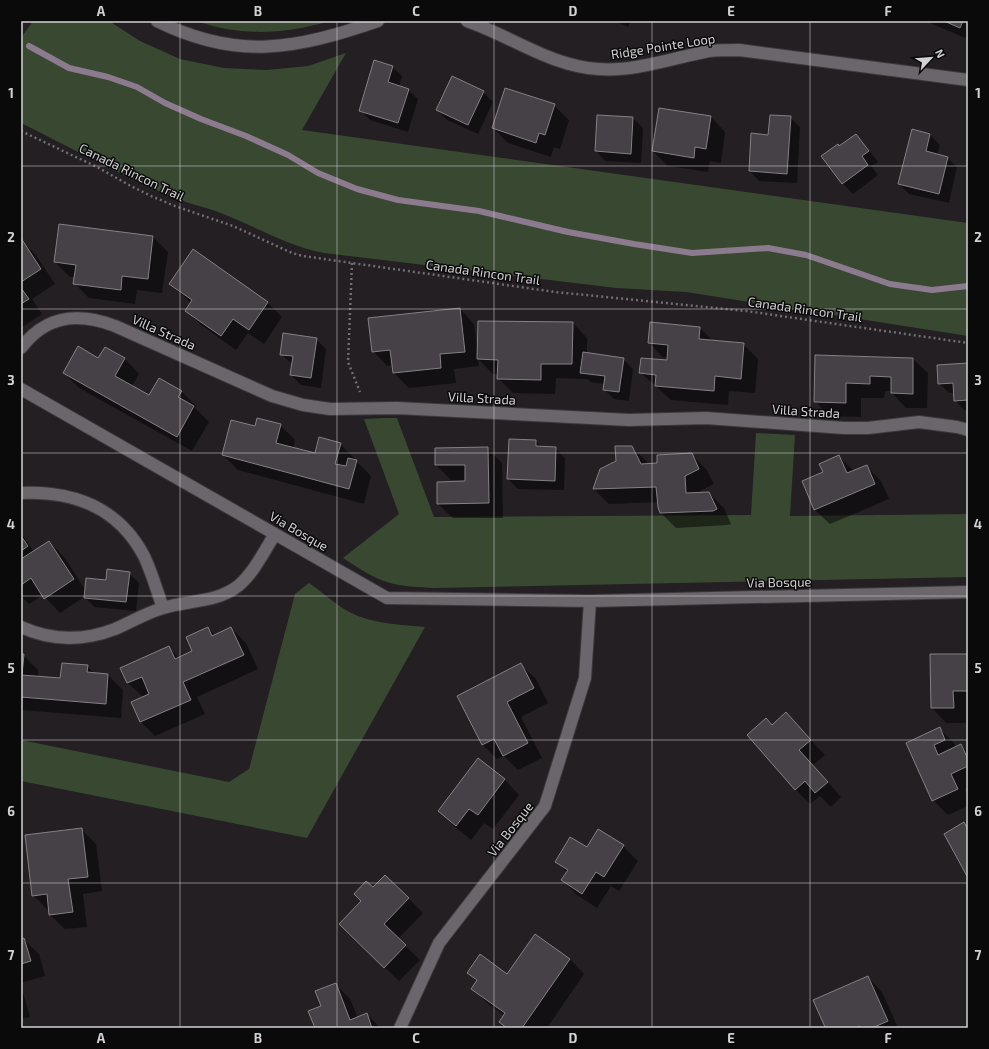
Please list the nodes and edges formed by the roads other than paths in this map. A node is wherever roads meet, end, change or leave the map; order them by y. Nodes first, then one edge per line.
1 (156, 21) edge
2 (378, 21) edge
3 (467, 21) edge
4 (968, 80) edge
5 (21, 348) edge
6 (21, 389) edge
7 (968, 430) edge
8 (21, 493) edge
9 (275, 534) junction
10 (968, 592) edge
11 (590, 601) junction
12 (163, 608) junction
13 (21, 627) edge
14 (400, 1028) edge

1 - 2 street
3 - 4 street, Ridge Pointe Loop
5 - 7 street, Villa Strada
6 - 9 street, Via Bosque
8 - 12 street
9 - 11 street, Via Bosque
9 - 12 street
10 - 11 street, Via Bosque
11 - 14 street, Via Bosque
12 - 13 street

